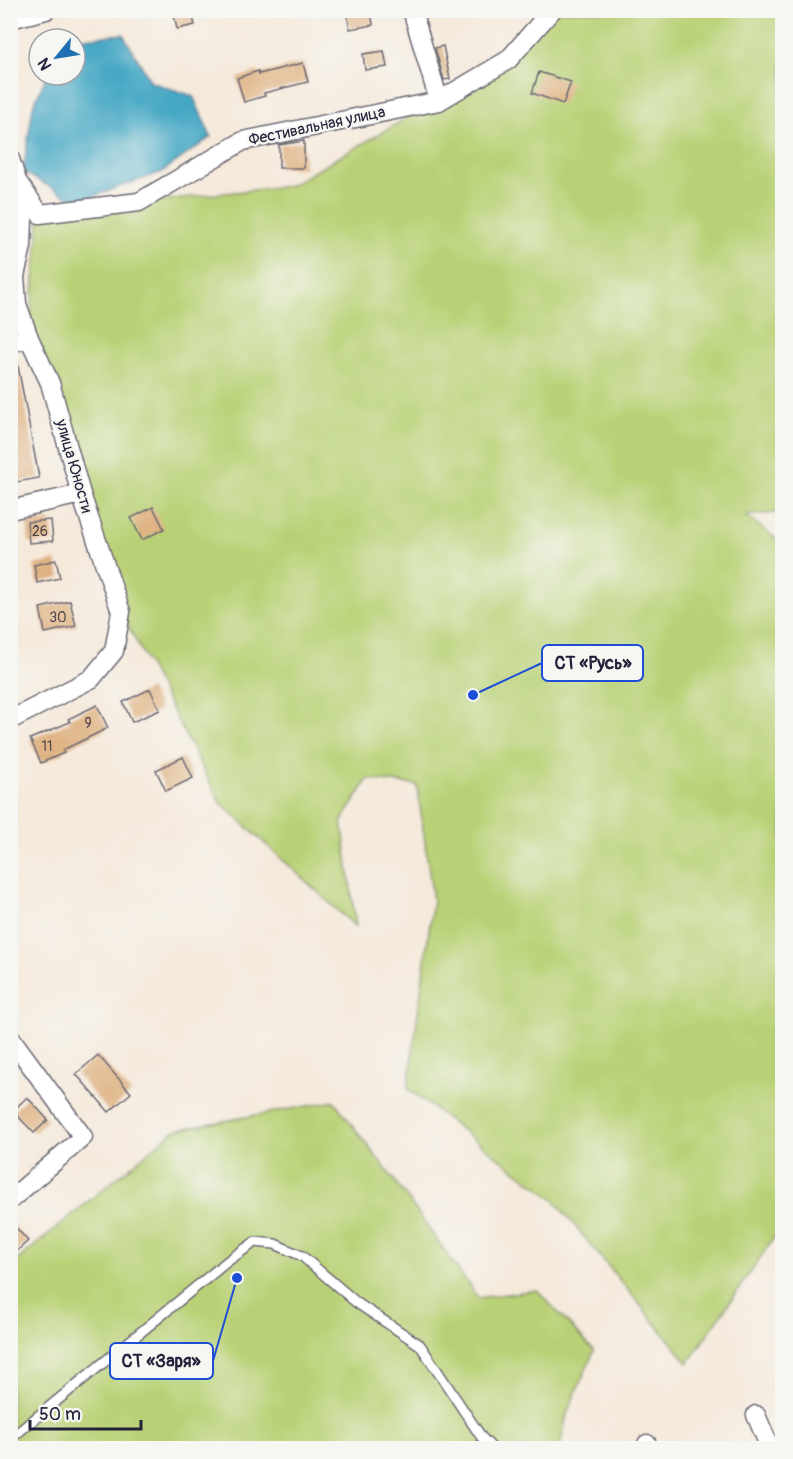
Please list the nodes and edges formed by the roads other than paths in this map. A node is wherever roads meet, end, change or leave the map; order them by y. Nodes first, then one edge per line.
1 (46, 10) edge
2 (412, 10) edge
3 (552, 10) edge
4 (10, 19) edge
5 (439, 101) junction
6 (10, 159) edge
7 (14, 182) edge
8 (29, 338) junction
9 (10, 343) edge
10 (81, 494) junction
11 (10, 510) edge
12 (10, 720) edge
13 (10, 1037) edge
14 (10, 1200) edge
15 (756, 1415) dead end
16 (10, 1438) edge
17 (402, 1449) edge
18 (409, 1449) edge
19 (492, 1449) edge
20 (770, 1449) edge

1 - 4 street
2 - 5 street
3 - 5 street, Фестивальная улица
5 - 7 street, Фестивальная улица
6 - 7 street, улица Юности
7 - 8 street, улица Юности
8 - 9 street
8 - 10 street, улица Юности
10 - 11 street
10 - 12 street, улица Юности
13 - 14 street
15 - 20 street
16 - 19 lane
17 - 18 lane

